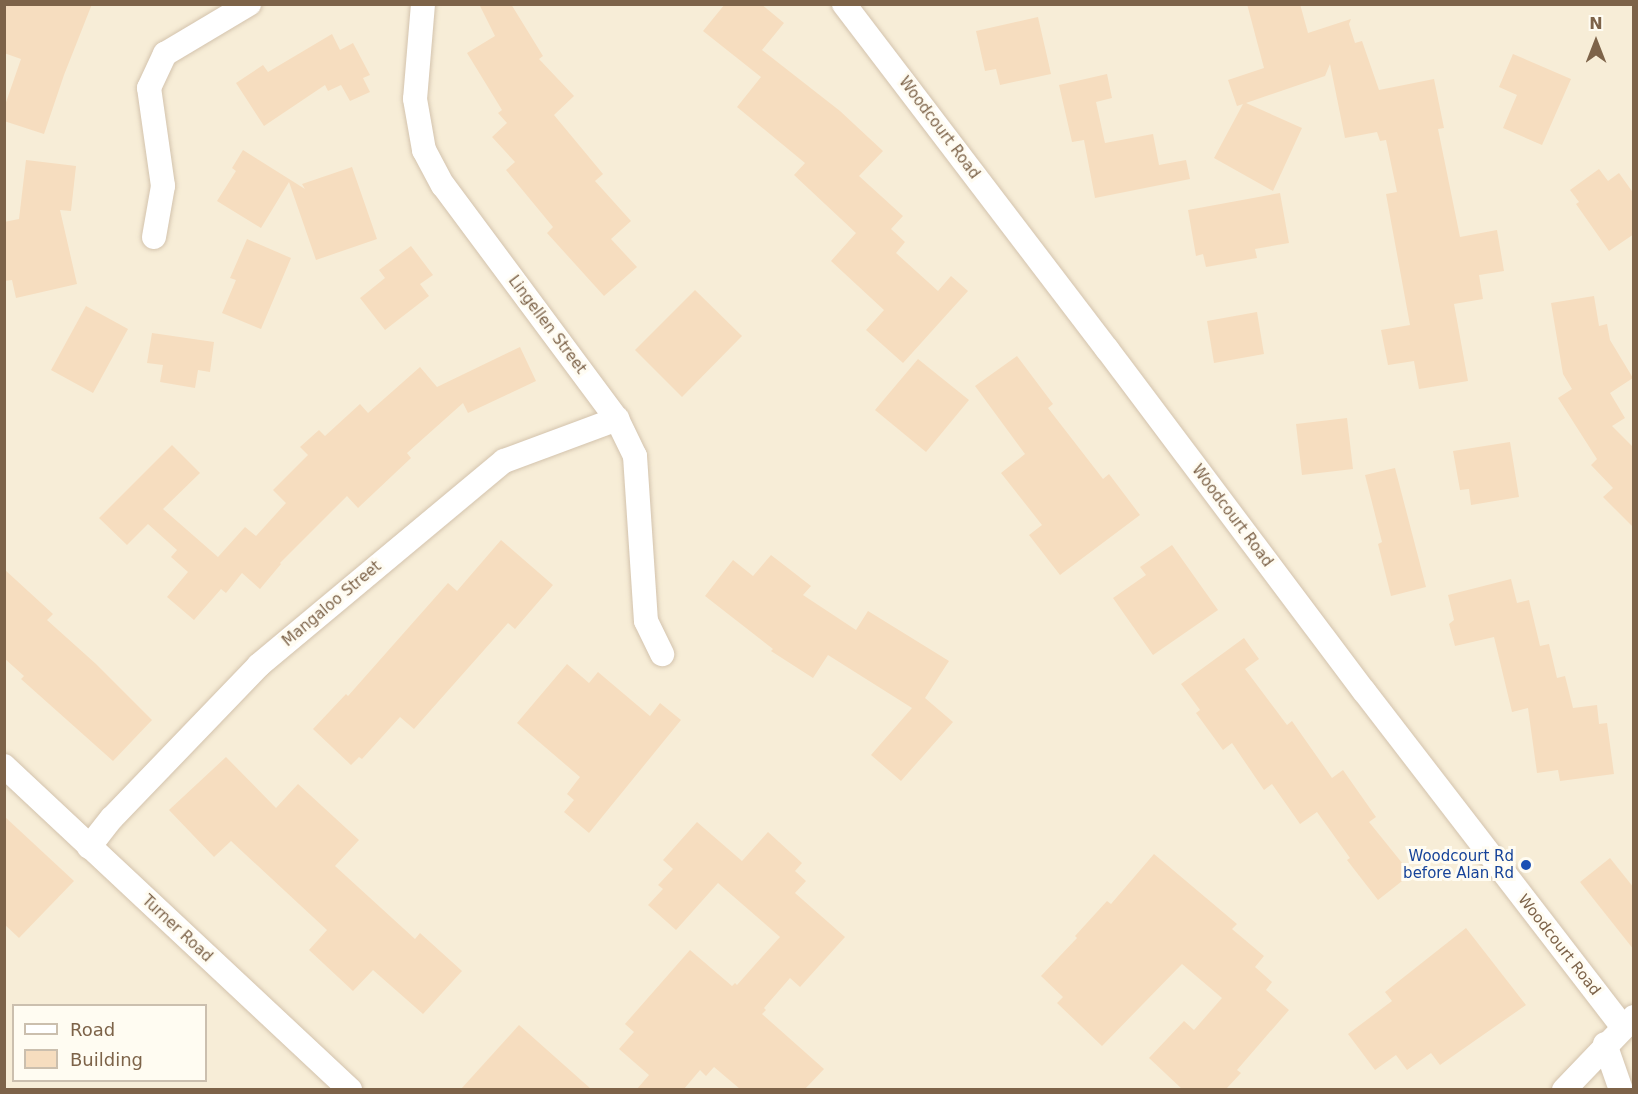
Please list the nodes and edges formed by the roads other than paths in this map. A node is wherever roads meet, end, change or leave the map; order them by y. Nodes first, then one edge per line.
1 (249, 4) edge
2 (423, 4) edge
3 (844, 4) edge
4 (154, 237) dead end
5 (617, 419) junction
6 (662, 654) dead end
7 (4, 766) edge
8 (89, 847) junction
9 (1628, 1021) edge
10 (1605, 1044) junction
11 (350, 1089) edge
12 (1564, 1089) edge
13 (1621, 1089) edge

1 - 4 street
2 - 5 street, Lingellen Street
3 - 9 street, Woodcourt Road
5 - 6 street, Lingellen Street
5 - 8 street, Mangaloo Street
7 - 8 street, Turner Road
8 - 11 street, Turner Road
9 - 10 street
10 - 12 street
10 - 13 street

